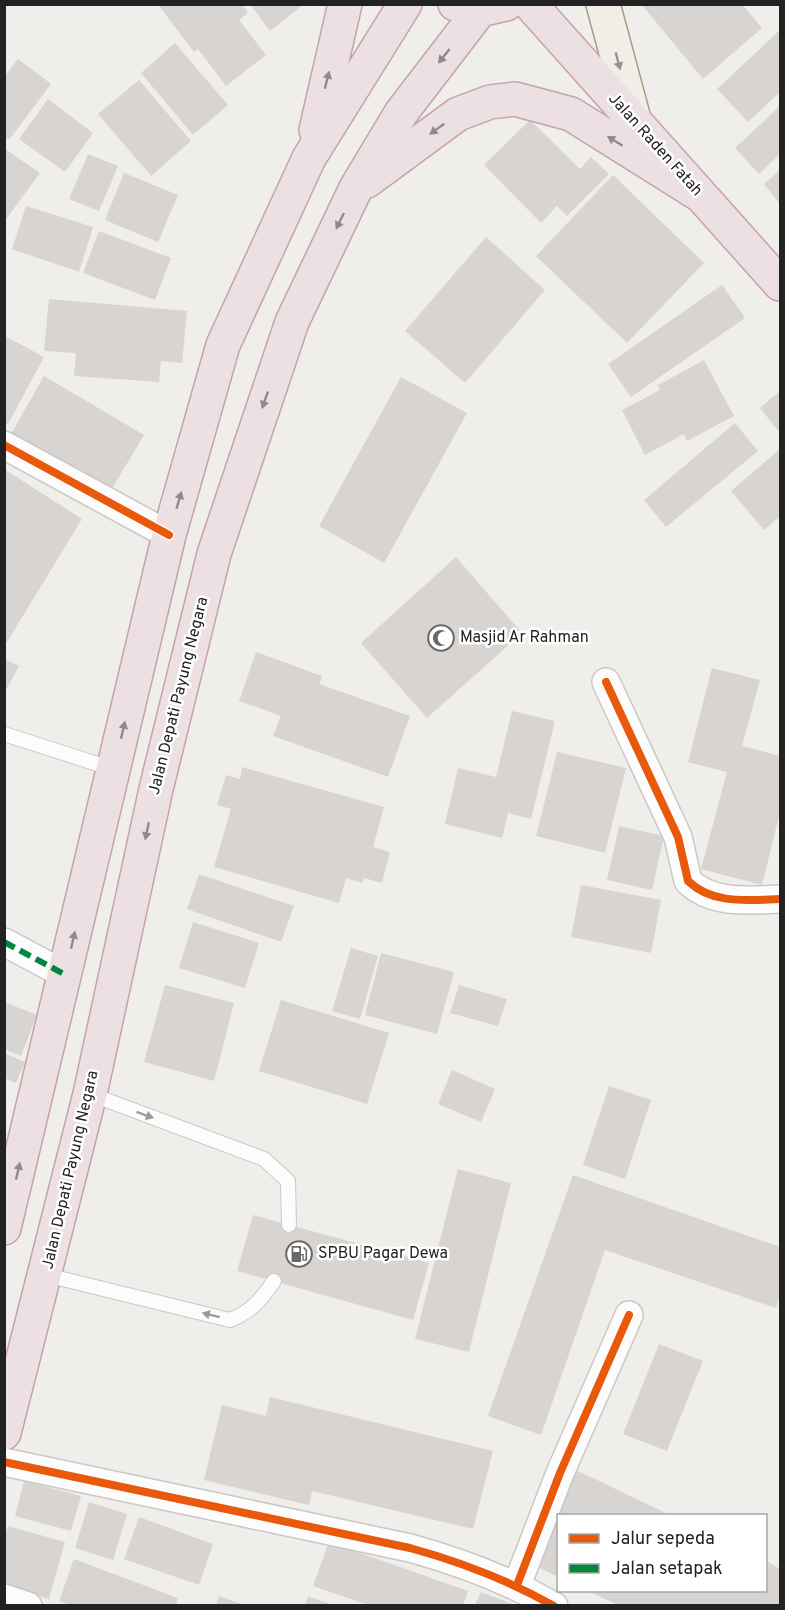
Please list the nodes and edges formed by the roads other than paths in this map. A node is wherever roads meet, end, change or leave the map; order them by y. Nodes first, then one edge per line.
1 (345, 4) edge
2 (405, 4) edge
3 (530, 4) edge
4 (603, 4) edge
5 (480, 6) edge
6 (635, 123) junction
7 (309, 158) junction
8 (356, 189) junction
9 (700, 195) junction
10 (780, 284) edge
11 (4, 445) edge
12 (169, 535) junction
13 (606, 682) dead end
14 (4, 735) edge
15 (114, 769) junction
16 (780, 899) edge
17 (4, 942) edge
18 (64, 974) junction
19 (90, 1094) junction
20 (289, 1225) dead end
21 (4, 1228) edge
22 (46, 1275) junction
23 (274, 1281) dead end
24 (628, 1315) dead end
25 (4, 1433) edge
26 (4, 1462) edge
27 (517, 1585) junction
28 (4, 1598) edge
29 (28, 1605) edge
30 (554, 1605) edge

7 -> 1 highway
2 - 7 highway
3 - 6 highway, Jalan Raden Fatah
4 -> 6 main road
5 -> 8 highway, Jalan Depati Payung Negara
6 - 9 highway, Jalan Raden Fatah
12 -> 7 highway
9 -> 8 highway
8 -> 19 highway, Jalan Depati Payung Negara
9 - 10 highway, Jalan Raden Fatah
11 - 12 street
15 -> 12 highway
13 - 16 street
14 - 15 lane
18 -> 15 highway
17 - 18 street
21 -> 18 highway
19 -> 20 lane
19 - 22 highway, Jalan Depati Payung Negara
23 -> 22 lane
22 - 25 highway, Jalan Depati Payung Negara
24 - 27 street
26 - 27 street
27 - 30 street
28 - 29 street

